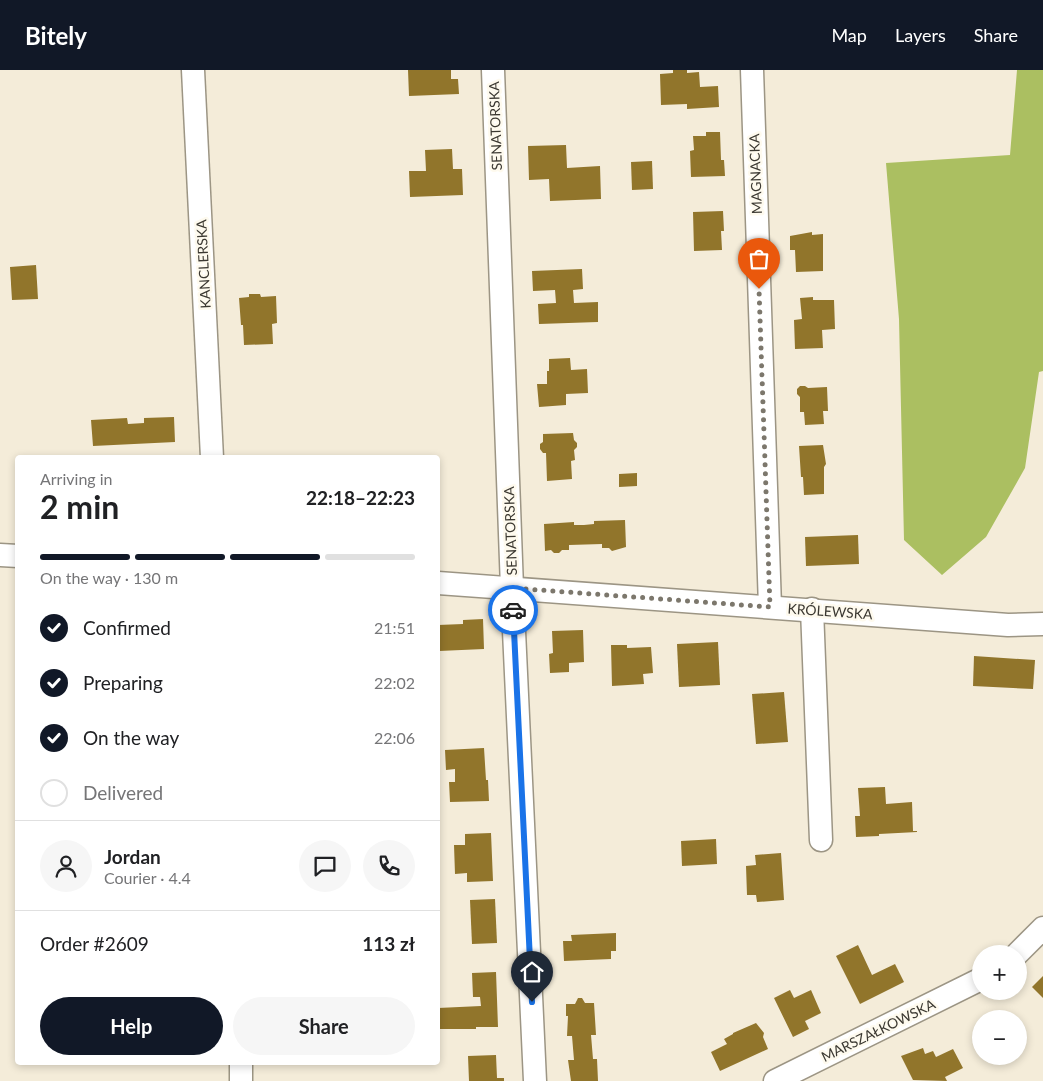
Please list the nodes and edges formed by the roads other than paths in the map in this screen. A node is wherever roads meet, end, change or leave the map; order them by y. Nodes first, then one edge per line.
1 (193, 70) edge
2 (492, 70) edge
3 (752, 70) edge
4 (212, 455) edge
5 (0, 555) edge
6 (15, 556) edge
7 (440, 583) edge
8 (512, 588) junction
9 (770, 607) junction
10 (812, 610) junction
11 (1043, 624) edge
12 (821, 840) dead end
13 (1043, 928) edge
14 (1026, 945) edge
15 (972, 983) edge
16 (241, 1065) edge
17 (242, 1081) edge
18 (535, 1081) edge
19 (775, 1081) edge

1 - 4 street, KANCLERSKA
2 - 8 street, SENATORSKA
3 - 9 street, MAGNACKA
5 - 6 street
7 - 8 street, KRÓLEWSKA
8 - 9 street, KRÓLEWSKA
8 - 18 street, SENATORSKA
9 - 10 street, KRÓLEWSKA
10 - 11 street, KRÓLEWSKA
10 - 12 street
13 - 14 street
15 - 19 street, MARSZAŁKOWSKA
16 - 17 street

